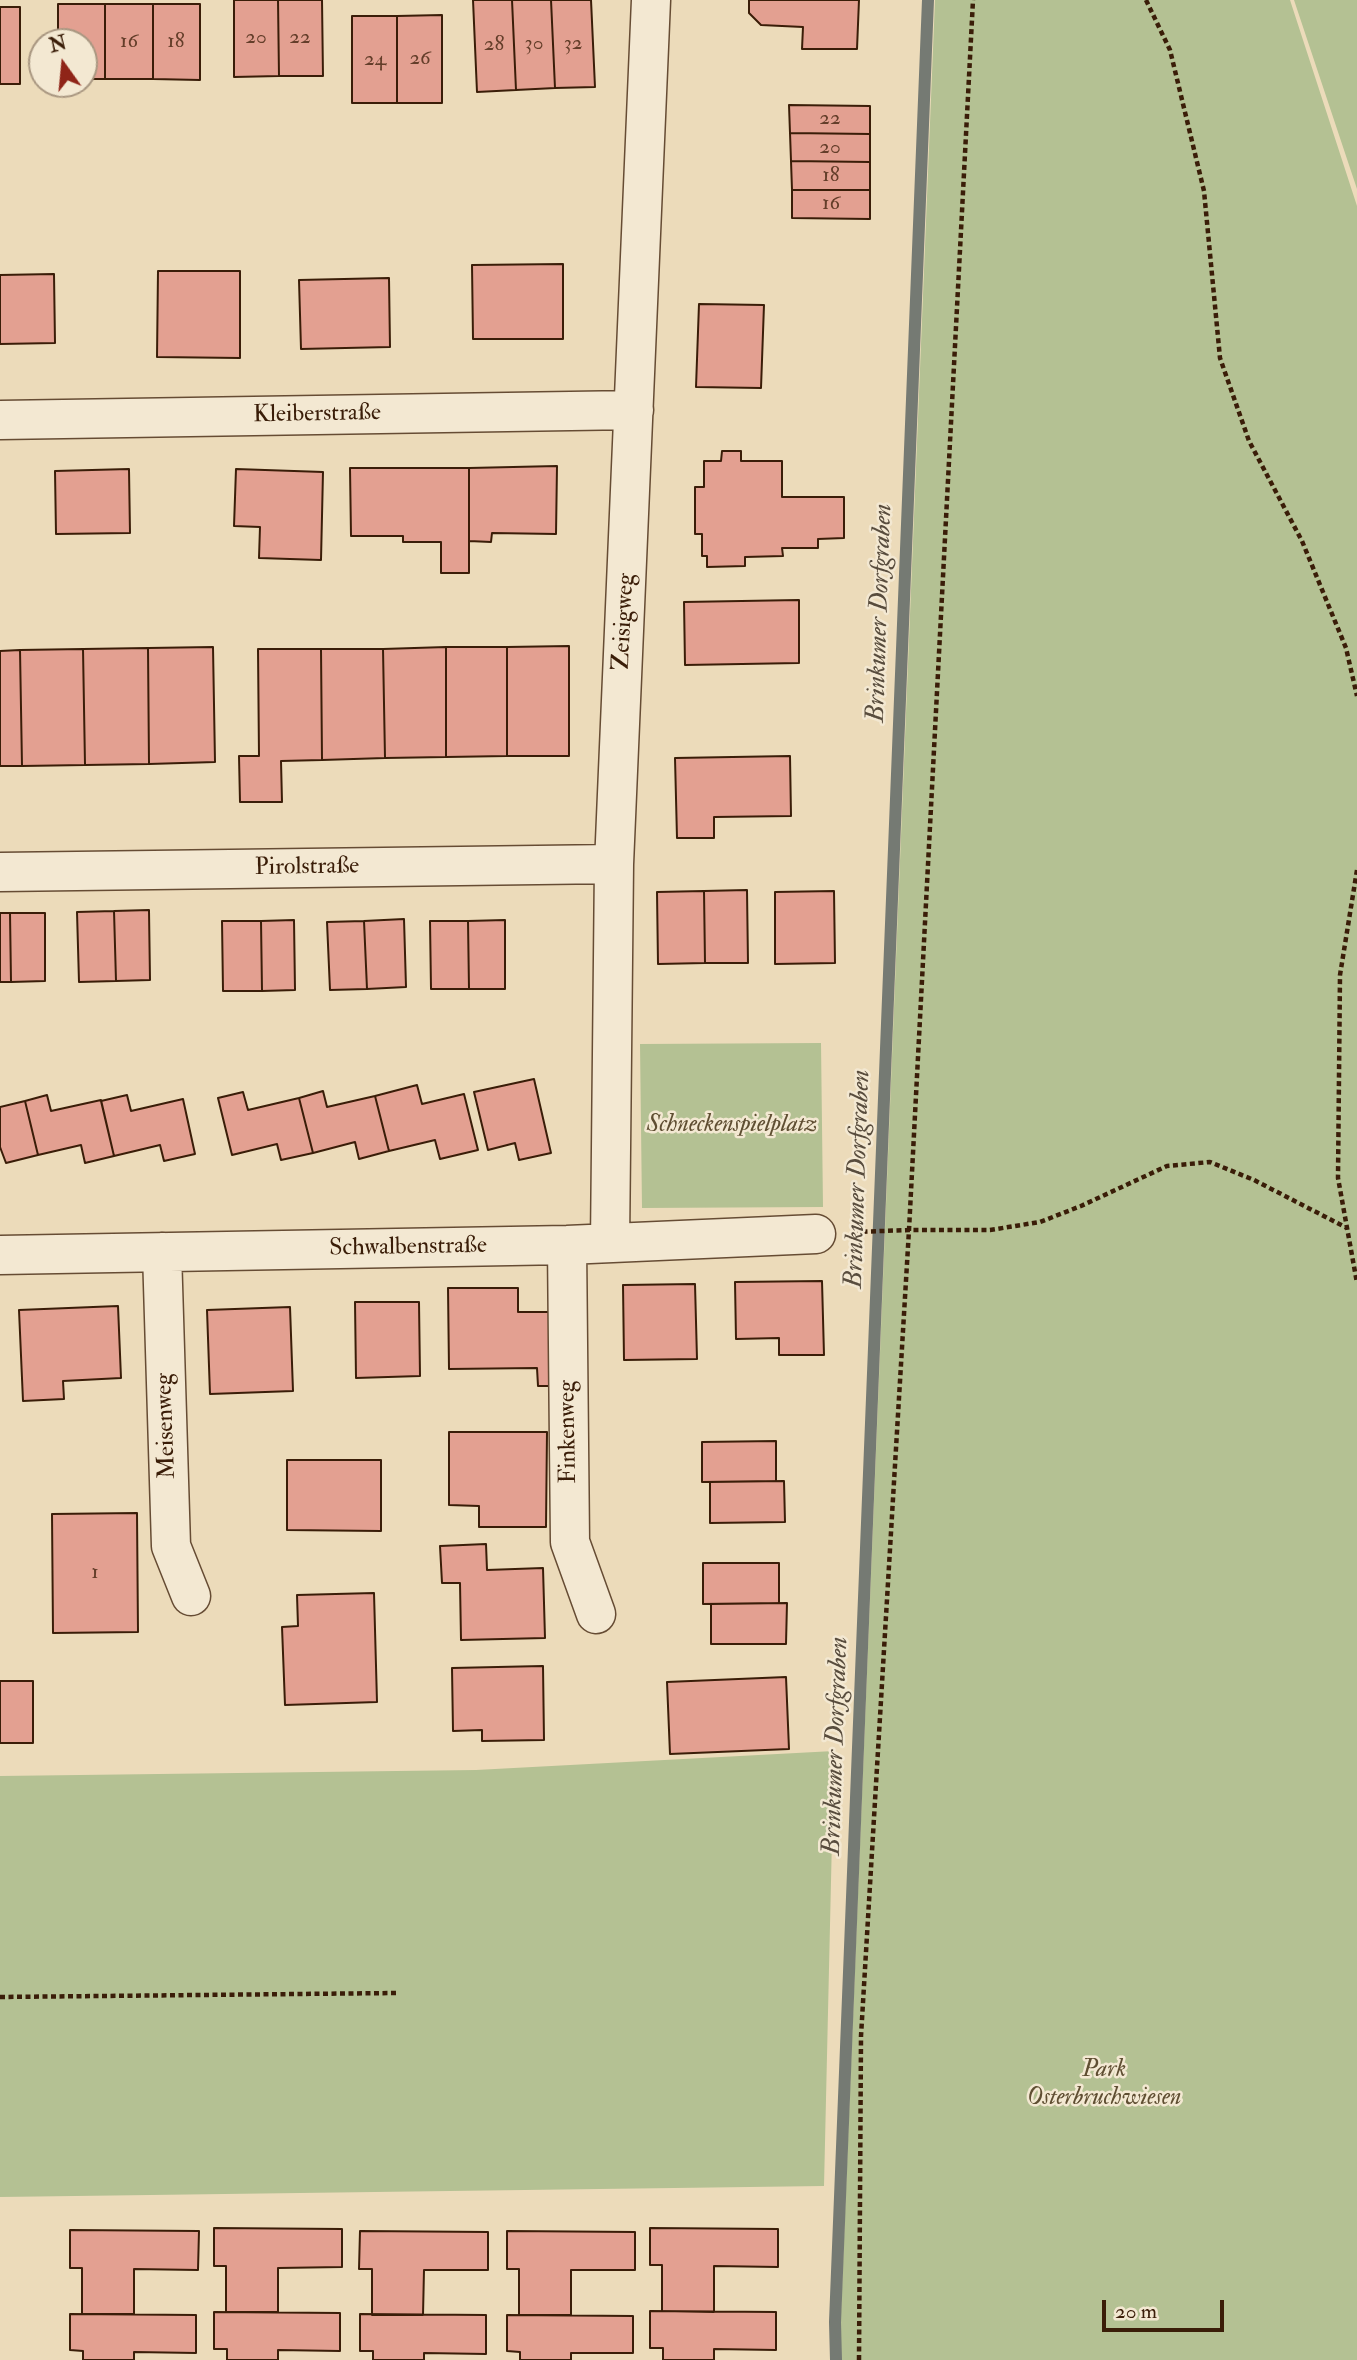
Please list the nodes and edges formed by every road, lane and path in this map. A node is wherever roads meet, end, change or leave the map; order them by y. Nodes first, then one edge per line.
1 (650, 0) edge
2 (973, 0) edge
3 (1146, 0) edge
4 (634, 410) junction
5 (0, 420) edge
6 (1357, 696) edge
7 (614, 864) junction
8 (1357, 870) edge
9 (0, 872) edge
10 (1347, 1228) junction
11 (909, 1230) junction
12 (861, 1232) dead end
13 (816, 1234) dead end
14 (610, 1243) junction
15 (567, 1245) junction
16 (162, 1252) junction
17 (0, 1255) edge
18 (1357, 1283) edge
19 (191, 1596) dead end
20 (596, 1614) dead end
21 (398, 1993) dead end
22 (0, 1997) edge
23 (859, 2360) edge

1 - 4 street, Zeisigweg
2 - 11 path
3 - 6 path
4 - 5 street, Kleiberstraße
4 - 7 street, Zeisigweg
7 - 9 street, Pirolstraße
7 - 14 street, Zeisigweg
8 - 10 path
10 - 11 path
10 - 18 path
11 - 12 path
11 - 23 path
13 - 14 street, Schwalbenstraße
14 - 15 street, Schwalbenstraße
15 - 16 street, Schwalbenstraße
15 - 20 street, Finkenweg
16 - 17 street, Schwalbenstraße
16 - 19 street, Meisenweg
21 - 22 path

